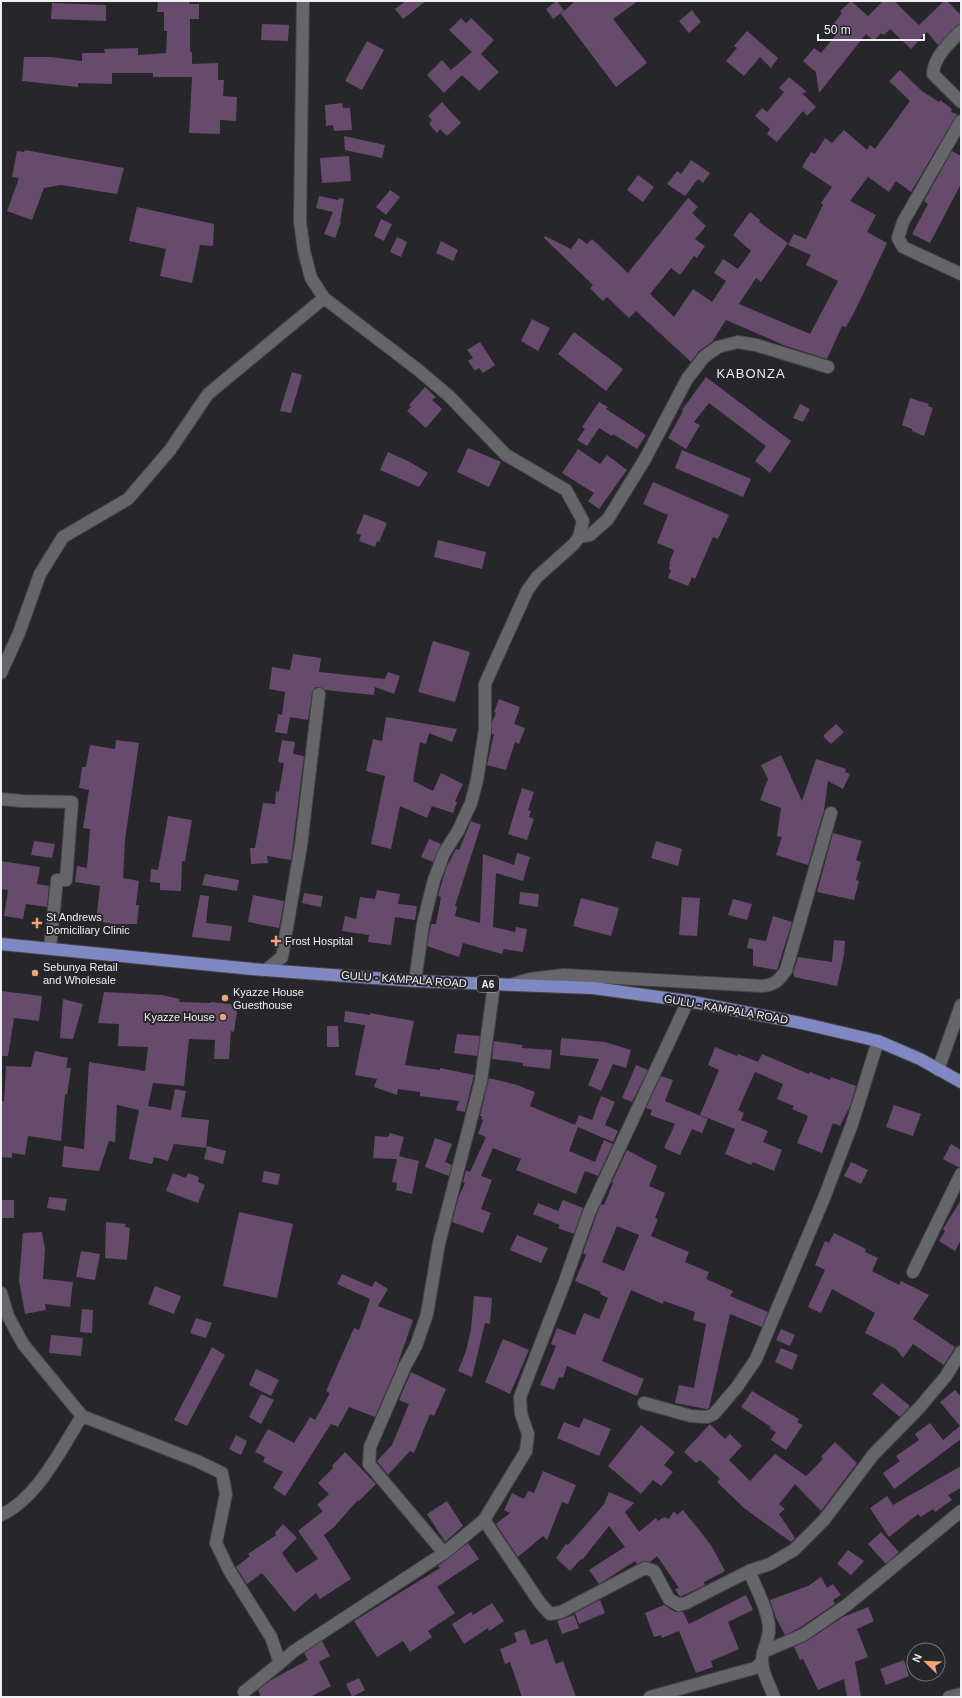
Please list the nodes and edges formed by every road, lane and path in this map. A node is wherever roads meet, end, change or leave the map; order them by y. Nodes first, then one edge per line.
1 (303, 1) edge
2 (961, 31) edge
3 (961, 102) edge
4 (961, 122) edge
5 (961, 274) edge
6 (324, 298) junction
7 (828, 367) dead end
8 (579, 537) junction
9 (1, 673) edge
10 (319, 694) dead end
11 (1, 799) edge
12 (831, 813) dead end
13 (1, 944) edge
14 (50, 948) junction
15 (266, 970) junction
16 (415, 981) junction
17 (494, 984) junction
18 (512, 985) junction
19 (688, 1001) junction
20 (961, 1005) edge
21 (878, 1040) junction
22 (938, 1070) junction
23 (961, 1082) edge
24 (961, 1174) edge
25 (913, 1272) dead end
26 (1, 1293) edge
27 (961, 1352) edge
28 (644, 1403) dead end
29 (82, 1416) junction
30 (961, 1512) edge
31 (1, 1515) edge
32 (484, 1520) junction
33 (444, 1553) junction
34 (749, 1571) junction
35 (762, 1658) junction
36 (280, 1663) junction
37 (961, 1694) edge
38 (241, 1695) edge
39 (650, 1697) edge
40 (774, 1697) edge
41 (949, 1697) edge

1 - 6 street
2 - 3 street
4 - 5 street
6 - 8 street
6 - 9 street
7 - 8 street
8 - 16 street
10 - 15 street
11 - 14 street
12 - 18 street
13 - 14 main road, GULU - KAMPALA ROAD / A6
14 - 15 main road, GULU - KAMPALA ROAD / A6
15 - 16 main road, GULU - KAMPALA ROAD / A6
16 - 17 main road, GULU - KAMPALA ROAD / A6
17 - 18 main road, GULU - KAMPALA ROAD / A6
17 - 33 street
18 - 19 main road, GULU - KAMPALA ROAD / A6
19 - 21 main road, GULU - KAMPALA ROAD / A6
19 - 32 street
20 - 22 street
21 - 22 main road, GULU - KAMPALA ROAD / A6
21 - 28 street
22 - 23 main road, GULU - KAMPALA ROAD / A6
24 - 25 street
26 - 29 street
27 - 34 street
29 - 31 street
29 - 36 street
30 - 35 street
32 - 33 street
32 - 34 street
33 - 36 street
34 - 35 street
35 - 39 street
35 - 40 street
36 - 38 street
37 - 41 street

